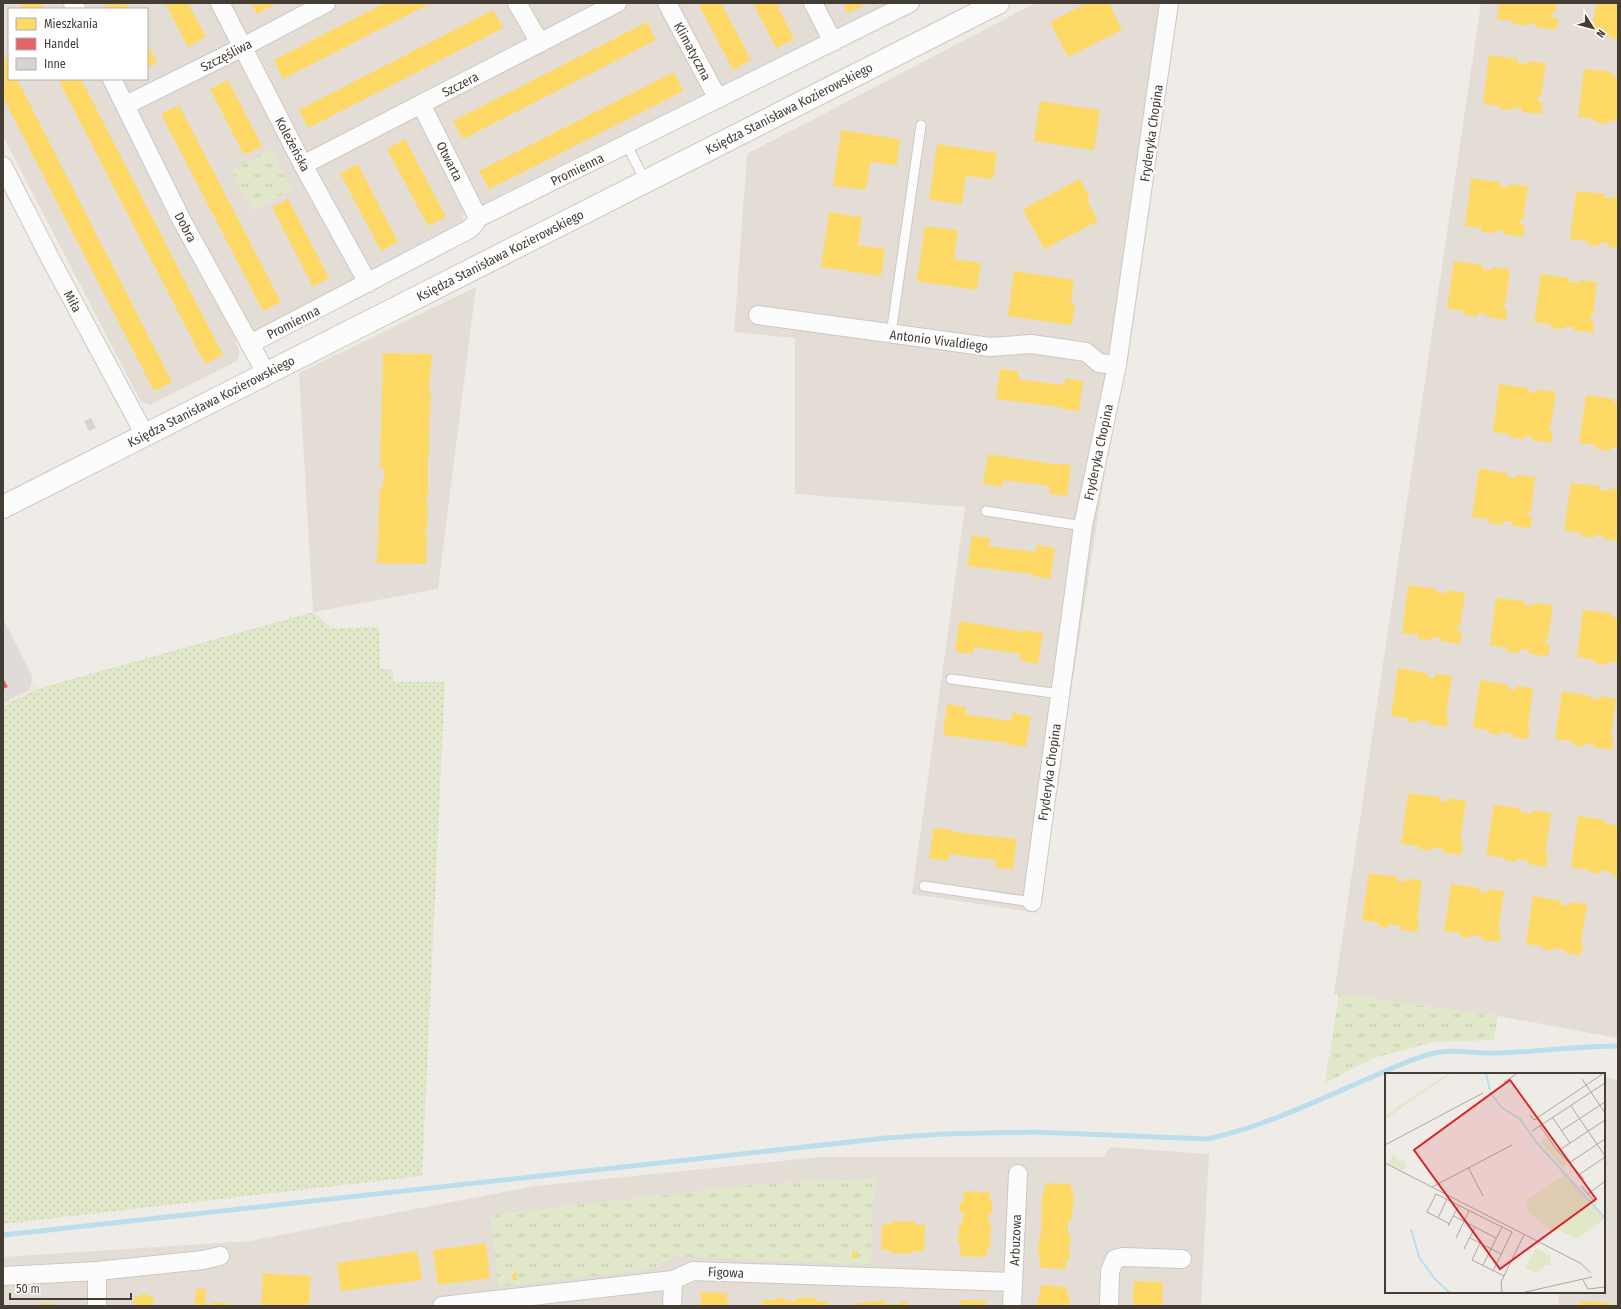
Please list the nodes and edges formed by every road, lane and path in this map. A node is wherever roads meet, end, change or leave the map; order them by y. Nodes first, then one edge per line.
1 (220, 3) edge
2 (326, 3) edge
3 (517, 3) edge
4 (617, 3) edge
5 (667, 3) edge
6 (813, 3) edge
7 (910, 3) edge
8 (998, 3) edge
9 (1170, 3) edge
10 (833, 42) junction
11 (540, 43) junction
12 (243, 47) junction
13 (113, 80) edge
14 (718, 99) junction
15 (421, 104) junction
16 (126, 105) junction
17 (921, 125) dead end
18 (627, 145) junction
19 (303, 164) junction
20 (3, 166) edge
21 (645, 182) junction
22 (478, 218) junction
23 (368, 283) junction
24 (758, 315) dead end
25 (891, 334) junction
26 (250, 344) junction
27 (1117, 365) junction
28 (266, 373) junction
29 (145, 435) junction
30 (3, 506) edge
31 (986, 511) dead end
32 (1083, 526) junction
33 (951, 679) dead end
34 (1060, 694) junction
35 (924, 886) dead end
36 (1032, 902) joint
37 (1018, 1174) dead end
38 (220, 1256) dead end
39 (1182, 1258) dead end
40 (97, 1271) junction
41 (3, 1276) edge
42 (673, 1280) junction
43 (1013, 1282) junction
44 (503, 1302) edge
45 (97, 1306) edge
46 (442, 1306) edge
47 (672, 1306) edge
48 (1012, 1306) edge
49 (1109, 1306) edge

1 - 12 street, Koleżeńska
2 - 12 street, Szczęśliwa
3 - 11 street
4 - 11 street, Szczera
5 - 14 street, Klimatyczna
6 - 10 street
7 - 10 street, Promienna
8 - 21 street, Księdza Stanisława Kozierowskiego
9 - 27 street, Fryderyka Chopina
10 - 14 street, Promienna
11 - 15 street, Szczera
12 - 16 street, Szczęśliwa
12 - 19 street, Koleżeńska
13 - 16 street, Dobra
14 - 18 street, Promienna
15 - 19 street, Szczera
15 - 22 street, Otwarta
16 - 26 street, Dobra
17 - 25 lane
18 - 21 lane
18 - 22 street, Promienna
19 - 23 street, Koleżeńska
20 - 29 street, Miła
21 - 28 street, Księdza Stanisława Kozierowskiego
22 - 23 street, Promienna
23 - 26 street, Promienna
24 - 25 street, Antonio Vivaldiego
25 - 27 street, Antonio Vivaldiego
26 - 28 street, Dobra
27 - 32 street, Fryderyka Chopina
28 - 29 street, Księdza Stanisława Kozierowskiego
29 - 30 street, Księdza Stanisława Kozierowskiego
31 - 32 lane
32 - 34 street, Fryderyka Chopina
33 - 34 lane
34 - 36 street, Fryderyka Chopina
35 - 36 lane
37 - 43 street, Arbuzowa
38 - 40 street
39 - 49 street
40 - 41 street
40 - 45 street
42 - 43 street, Figowa
42 - 44 street, Figowa
42 - 47 street
43 - 48 street, Arbuzowa
44 - 46 street, Figowa

